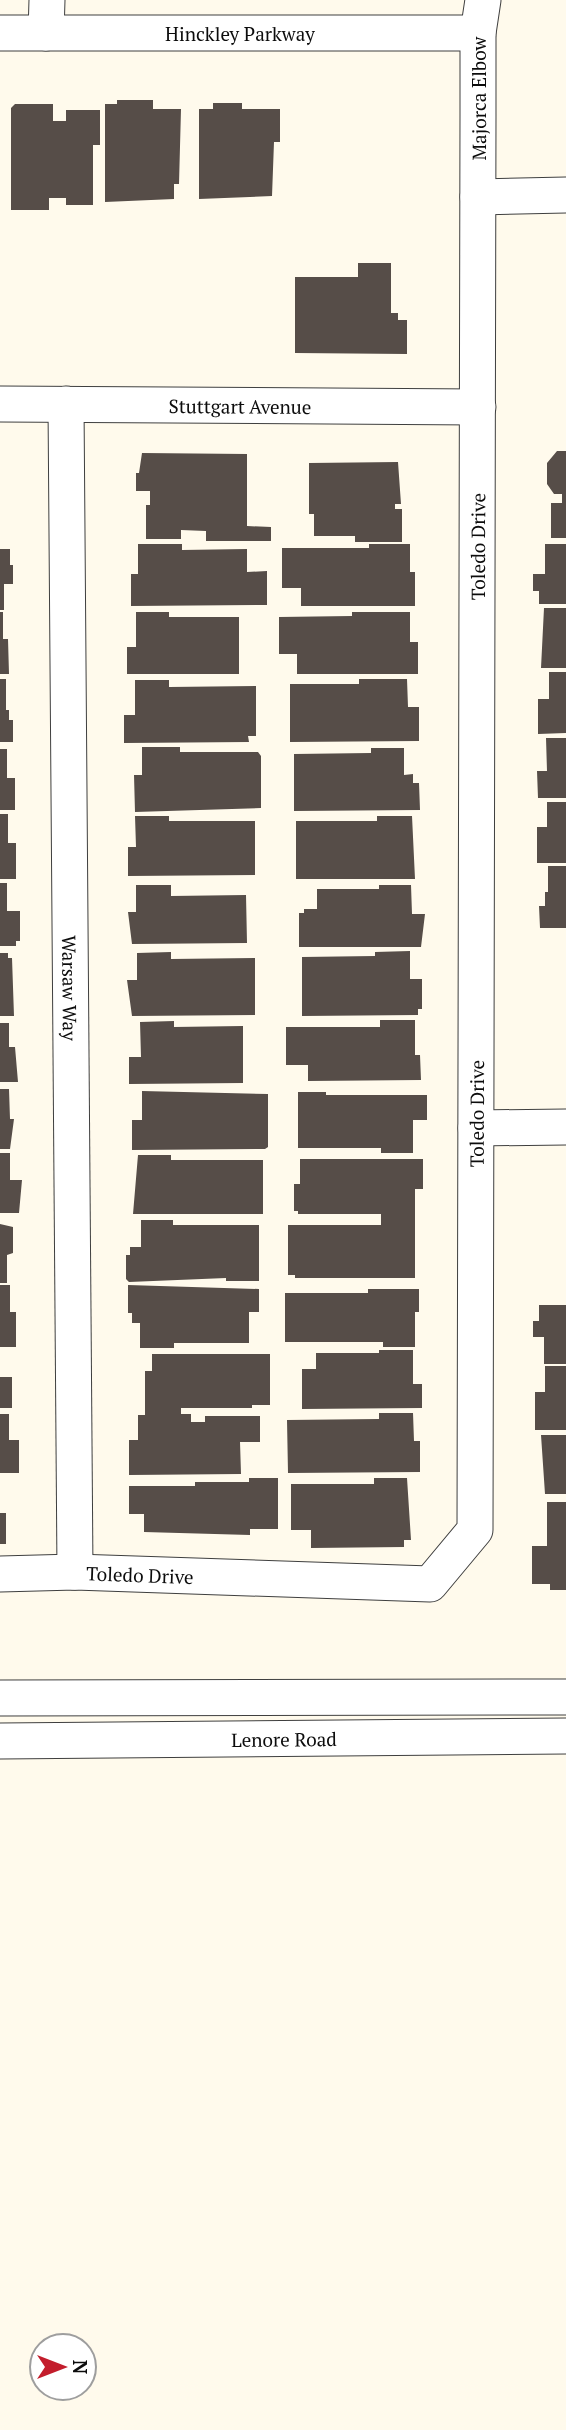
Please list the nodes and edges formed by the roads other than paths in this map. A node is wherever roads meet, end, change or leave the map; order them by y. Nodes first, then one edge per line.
1 (47, 16) edge
2 (480, 17) edge
3 (0, 33) edge
4 (566, 195) edge
5 (478, 197) junction
6 (0, 404) edge
7 (66, 404) junction
8 (478, 407) junction
9 (566, 1127) edge
10 (476, 1128) junction
11 (75, 1572) junction
12 (0, 1574) edge
13 (566, 1697) edge
14 (0, 1698) edge
15 (566, 1736) edge
16 (0, 1741) edge

1 - 2 street, Hinckley Parkway
1 - 3 street, Hinckley Parkway
2 - 5 street, Majorca Elbow
4 - 5 street
5 - 8 street, Toledo Drive
6 - 7 street, Stuttgart Avenue
7 - 8 street, Stuttgart Avenue
7 - 11 street, Warsaw Way
8 - 10 street, Toledo Drive
9 - 10 street
10 - 11 street, Toledo Drive
11 - 12 street, Toledo Drive
13 - 14 street
15 - 16 street, Lenore Road

